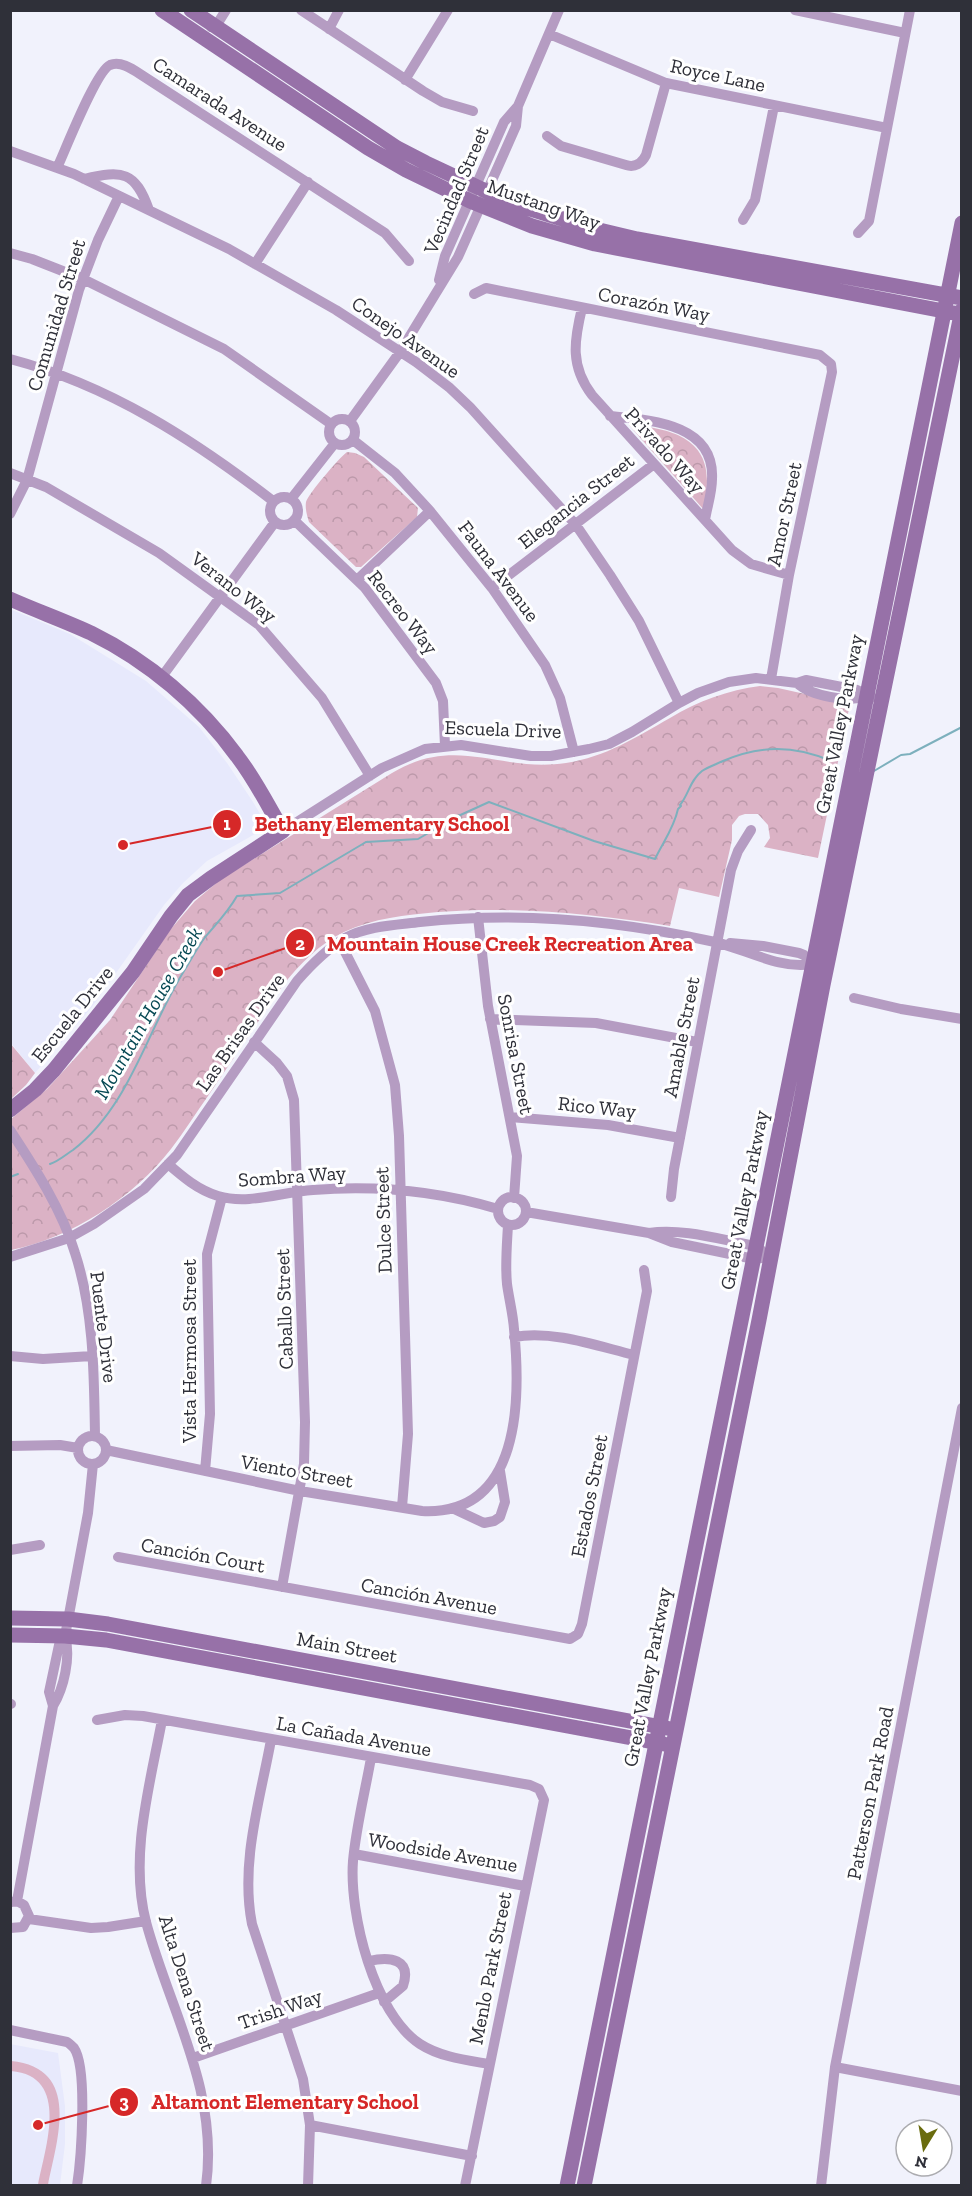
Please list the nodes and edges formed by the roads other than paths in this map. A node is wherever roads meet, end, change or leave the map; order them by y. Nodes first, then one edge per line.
1 (162, 10) edge
2 (191, 10) edge
3 (226, 10) edge
4 (301, 10) edge
5 (339, 10) edge
6 (448, 10) edge
7 (560, 10) edge
8 (795, 10) edge
9 (910, 10) edge
10 (210, 19) edge
11 (189, 29) junction
12 (329, 29) junction
13 (905, 33) junction
14 (549, 34) junction
15 (405, 80) junction
16 (666, 83) junction
17 (774, 106) junction
18 (473, 111) dead end
19 (887, 128) junction
20 (547, 136) dead end
21 (10, 151) edge
22 (57, 168) junction
23 (84, 179) junction
24 (308, 182) junction
25 (119, 196) junction
26 (479, 196) junction
27 (149, 210) junction
28 (743, 220) dead end
29 (962, 224) edge
30 (858, 233) dead end
31 (10, 253) edge
32 (409, 261) dead end
33 (255, 264) junction
34 (83, 279) junction
35 (474, 294) dead end
36 (954, 297) edge
37 (582, 308) junction
38 (944, 311) junction
39 (961, 312) edge
40 (400, 352) junction
41 (10, 359) edge
42 (826, 359) joint
43 (56, 372) junction
44 (610, 416) junction
45 (350, 421) junction
46 (331, 424) junction
47 (353, 440) junction
48 (334, 443) junction
49 (654, 464) junction
50 (10, 473) edge
51 (27, 480) junction
52 (291, 499) junction
53 (273, 501) junction
54 (430, 511) junction
55 (10, 514) edge
56 (294, 520) junction
57 (705, 520) junction
58 (275, 522) junction
59 (576, 525) junction
60 (789, 575) junction
61 (357, 580) junction
62 (492, 588) junction
63 (221, 598) junction
64 (10, 599) edge
65 (161, 678) junction
66 (771, 679) junction
67 (866, 696) junction
68 (882, 699) junction
69 (679, 703) junction
70 (445, 746) junction
71 (574, 752) junction
72 (370, 776) junction
73 (751, 830) dead end
74 (283, 831) junction
75 (478, 917) junction
76 (340, 942) junction
77 (717, 943) junction
78 (812, 964) junction
79 (823, 985) junction
80 (854, 998) dead end
81 (490, 1019) junction
82 (962, 1019) edge
83 (254, 1042) junction
84 (697, 1042) junction
85 (10, 1110) edge
86 (510, 1117) junction
87 (10, 1130) edge
88 (680, 1138) junction
89 (168, 1164) junction
90 (400, 1191) junction
91 (299, 1192) junction
92 (222, 1197) junction
93 (671, 1197) dead end
94 (514, 1198) junction
95 (498, 1209) junction
96 (526, 1212) junction
97 (508, 1225) junction
98 (69, 1238) junction
99 (755, 1252) junction
100 (10, 1257) edge
101 (771, 1257) junction
102 (644, 1270) dead end
103 (514, 1337) junction
104 (634, 1355) junction
105 (10, 1356) edge
106 (92, 1356) junction
107 (962, 1408) edge
108 (95, 1436) junction
109 (10, 1446) edge
110 (78, 1448) junction
111 (106, 1450) junction
112 (93, 1464) junction
113 (500, 1471) junction
114 (205, 1472) junction
115 (300, 1491) junction
116 (402, 1507) junction
117 (453, 1508) junction
118 (40, 1545) dead end
119 (10, 1550) edge
120 (118, 1557) dead end
121 (282, 1587) junction
122 (10, 1618) edge
123 (68, 1619) junction
124 (10, 1635) edge
125 (65, 1636) junction
126 (570, 1639) joint
127 (97, 1720) dead end
128 (162, 1720) junction
129 (658, 1726) junction
130 (676, 1729) junction
131 (271, 1740) junction
132 (655, 1742) junction
133 (672, 1745) junction
134 (371, 1758) junction
135 (538, 1789) joint
136 (354, 1854) junction
137 (525, 1886) junction
138 (14, 1902) edge
139 (28, 1919) junction
140 (146, 1921) junction
141 (11, 1930) edge
142 (369, 1961) junction
143 (381, 1997) junction
144 (286, 2026) junction
145 (10, 2030) edge
146 (193, 2058) junction
147 (489, 2064) junction
148 (836, 2067) junction
149 (962, 2091) edge
150 (310, 2125) junction
151 (472, 2156) junction
152 (77, 2186) edge
153 (206, 2186) edge
154 (308, 2186) edge
155 (465, 2186) edge
156 (567, 2186) edge
157 (584, 2186) edge
158 (821, 2186) edge

1 - 11 main road, Mustang Way
2 - 10 main road, Mustang Way
3 - 10 street
4 - 12 street
5 - 12 street
6 - 15 street
7 - 14 street, Vecindad Street
8 - 13 street
9 - 13 street
10 - 11 street
10 - 26 main road, Mustang Way
11 - 26 main road, Mustang Way
12 - 15 street
13 - 19 street
14 - 16 street, Royce Lane
14 - 26 street, Vecindad Street
15 - 18 street
16 - 17 street, Royce Lane
16 - 20 street
17 - 19 street, Royce Lane
17 - 28 street
19 - 30 street
21 - 22 street, Conejo Avenue
22 - 23 street, Conejo Avenue
22 - 24 street, Camarada Avenue
23 - 25 street, Conejo Avenue
23 - 27 street
24 - 32 street, Camarada Avenue
24 - 33 street
25 - 27 street, Conejo Avenue
25 - 34 street, Comunidad Street
26 - 36 main road, Mustang Way
26 - 38 main road, Mustang Way
26 - 40 street, Vecindad Street
27 - 33 street, Conejo Avenue
29 - 36 main road, Great Valley Parkway
31 - 34 street
33 - 40 street, Conejo Avenue
34 - 43 street, Comunidad Street
34 - 46 street
35 - 37 street, Corazón Way
36 - 38 main road, Great Valley Parkway
37 - 42 street, Corazón Way
37 - 44 street, Privado Way
38 - 39 main road, Mustang Way
38 - 67 main road, Great Valley Parkway
39 - 68 main road, Great Valley Parkway
40 - 45 street, Vecindad Street
40 - 59 street, Conejo Avenue
41 - 43 street
42 - 60 street, Amor Street
43 - 51 street, Comunidad Street
43 - 53 street
44 - 49 street, Privado Way
44 - 57 street
45 - 46 street
45 - 47 street
46 - 48 street
47 - 48 street
47 - 54 street, Fauna Avenue
48 - 52 street
49 - 57 street, Privado Way
49 - 59 street, Elegancia Street
50 - 51 street, Verano Way
51 - 55 street, Comunidad Street
51 - 63 street, Verano Way
52 - 53 street
52 - 56 street
53 - 58 street
54 - 61 street
54 - 62 street, Fauna Avenue
56 - 58 street
56 - 61 street, Recreo Way
57 - 60 street, Privado Way
58 - 63 street
59 - 62 street, Elegancia Street
59 - 69 street, Conejo Avenue
60 - 66 street, Amor Street
61 - 70 street, Recreo Way
62 - 71 street, Fauna Avenue
63 - 65 street
63 - 72 street, Verano Way
64 - 65 main road
65 - 74 main road
66 - 67 street, Escuela Drive
66 - 69 street, Escuela Drive
67 - 68 street, Escuela Drive
67 - 78 main road, Great Valley Parkway
68 - 79 main road, Great Valley Parkway
69 - 71 street, Escuela Drive
70 - 71 street, Escuela Drive
70 - 72 street, Escuela Drive
72 - 74 street, Escuela Drive
73 - 77 street, Amable Street
74 - 85 main road, Escuela Drive
75 - 76 street, Las Brisas Drive
75 - 77 street, Las Brisas Drive
75 - 81 street, Sonrisa Street
76 - 83 street, Las Brisas Drive
76 - 90 street, Dulce Street
77 - 78 street, Las Brisas Drive
77 - 84 street, Amable Street
78 - 79 main road
78 - 99 main road, Great Valley Parkway
79 - 101 main road, Great Valley Parkway
80 - 82 street
81 - 84 street
81 - 86 street, Sonrisa Street
83 - 89 street, Las Brisas Drive
83 - 91 street, Caballo Street
84 - 88 street, Amable Street
86 - 88 street, Rico Way
86 - 94 street, Sonrisa Street
87 - 98 street, Puente Drive
88 - 93 street, Amable Street
89 - 92 street, Sombra Way
89 - 98 street, Las Brisas Drive
90 - 91 street, Sombra Way
90 - 95 street, Sombra Way
90 - 116 street, Dulce Street
91 - 92 street, Sombra Way
91 - 115 street, Caballo Street
92 - 114 street, Vista Hermosa Street
94 - 95 street
94 - 96 street
95 - 97 street
96 - 97 street
96 - 99 street
97 - 103 street
98 - 100 street, Las Brisas Drive
98 - 106 street, Puente Drive
99 - 101 street
99 - 129 main road, Great Valley Parkway
101 - 130 main road, Great Valley Parkway
102 - 104 street, Estados Street
103 - 104 street
103 - 113 street
104 - 126 street, Estados Street
105 - 106 street
106 - 108 street, Puente Drive
107 - 148 street, Patterson Park Road
108 - 110 street
108 - 111 street
109 - 110 street
110 - 112 street
111 - 112 street
111 - 114 street, Viento Street
112 - 123 street
113 - 117 street, Viento Street
113 - 117 street
114 - 115 street, Viento Street
115 - 116 street, Viento Street
115 - 121 street, Caballo Street
116 - 117 street, Viento Street
118 - 119 street
120 - 121 street, Canción Court
121 - 126 street, Canción Avenue
122 - 123 main road, Main Street
123 - 125 street
123 - 129 main road, Main Street
124 - 125 main road, Main Street
125 - 132 main road, Main Street
125 - 138 street
127 - 128 street, La Cañada Avenue
128 - 131 street, La Cañada Avenue
128 - 140 street, Alta Dena Street
129 - 130 main road, Main Street
129 - 132 main road, Great Valley Parkway
130 - 133 main road, Great Valley Parkway
131 - 134 street, La Cañada Avenue
131 - 144 street
132 - 133 main road, Main Street
132 - 156 main road, Great Valley Parkway
133 - 157 main road, Great Valley Parkway
134 - 135 street, La Cañada Avenue
134 - 136 street
135 - 137 street, Menlo Park Street
136 - 137 street, Woodside Avenue
136 - 142 street
137 - 147 street, Menlo Park Street
138 - 139 street
139 - 140 street
139 - 141 street
140 - 146 street, Alta Dena Street
142 - 143 street
142 - 143 street
143 - 144 street, Trish Way
143 - 147 street
144 - 146 street, Trish Way
144 - 150 street
145 - 152 street
146 - 153 street, Alta Dena Street
147 - 151 street, Menlo Park Street
148 - 149 street
148 - 158 street, Patterson Park Road
150 - 151 street
150 - 154 street
151 - 155 street, Menlo Park Street

